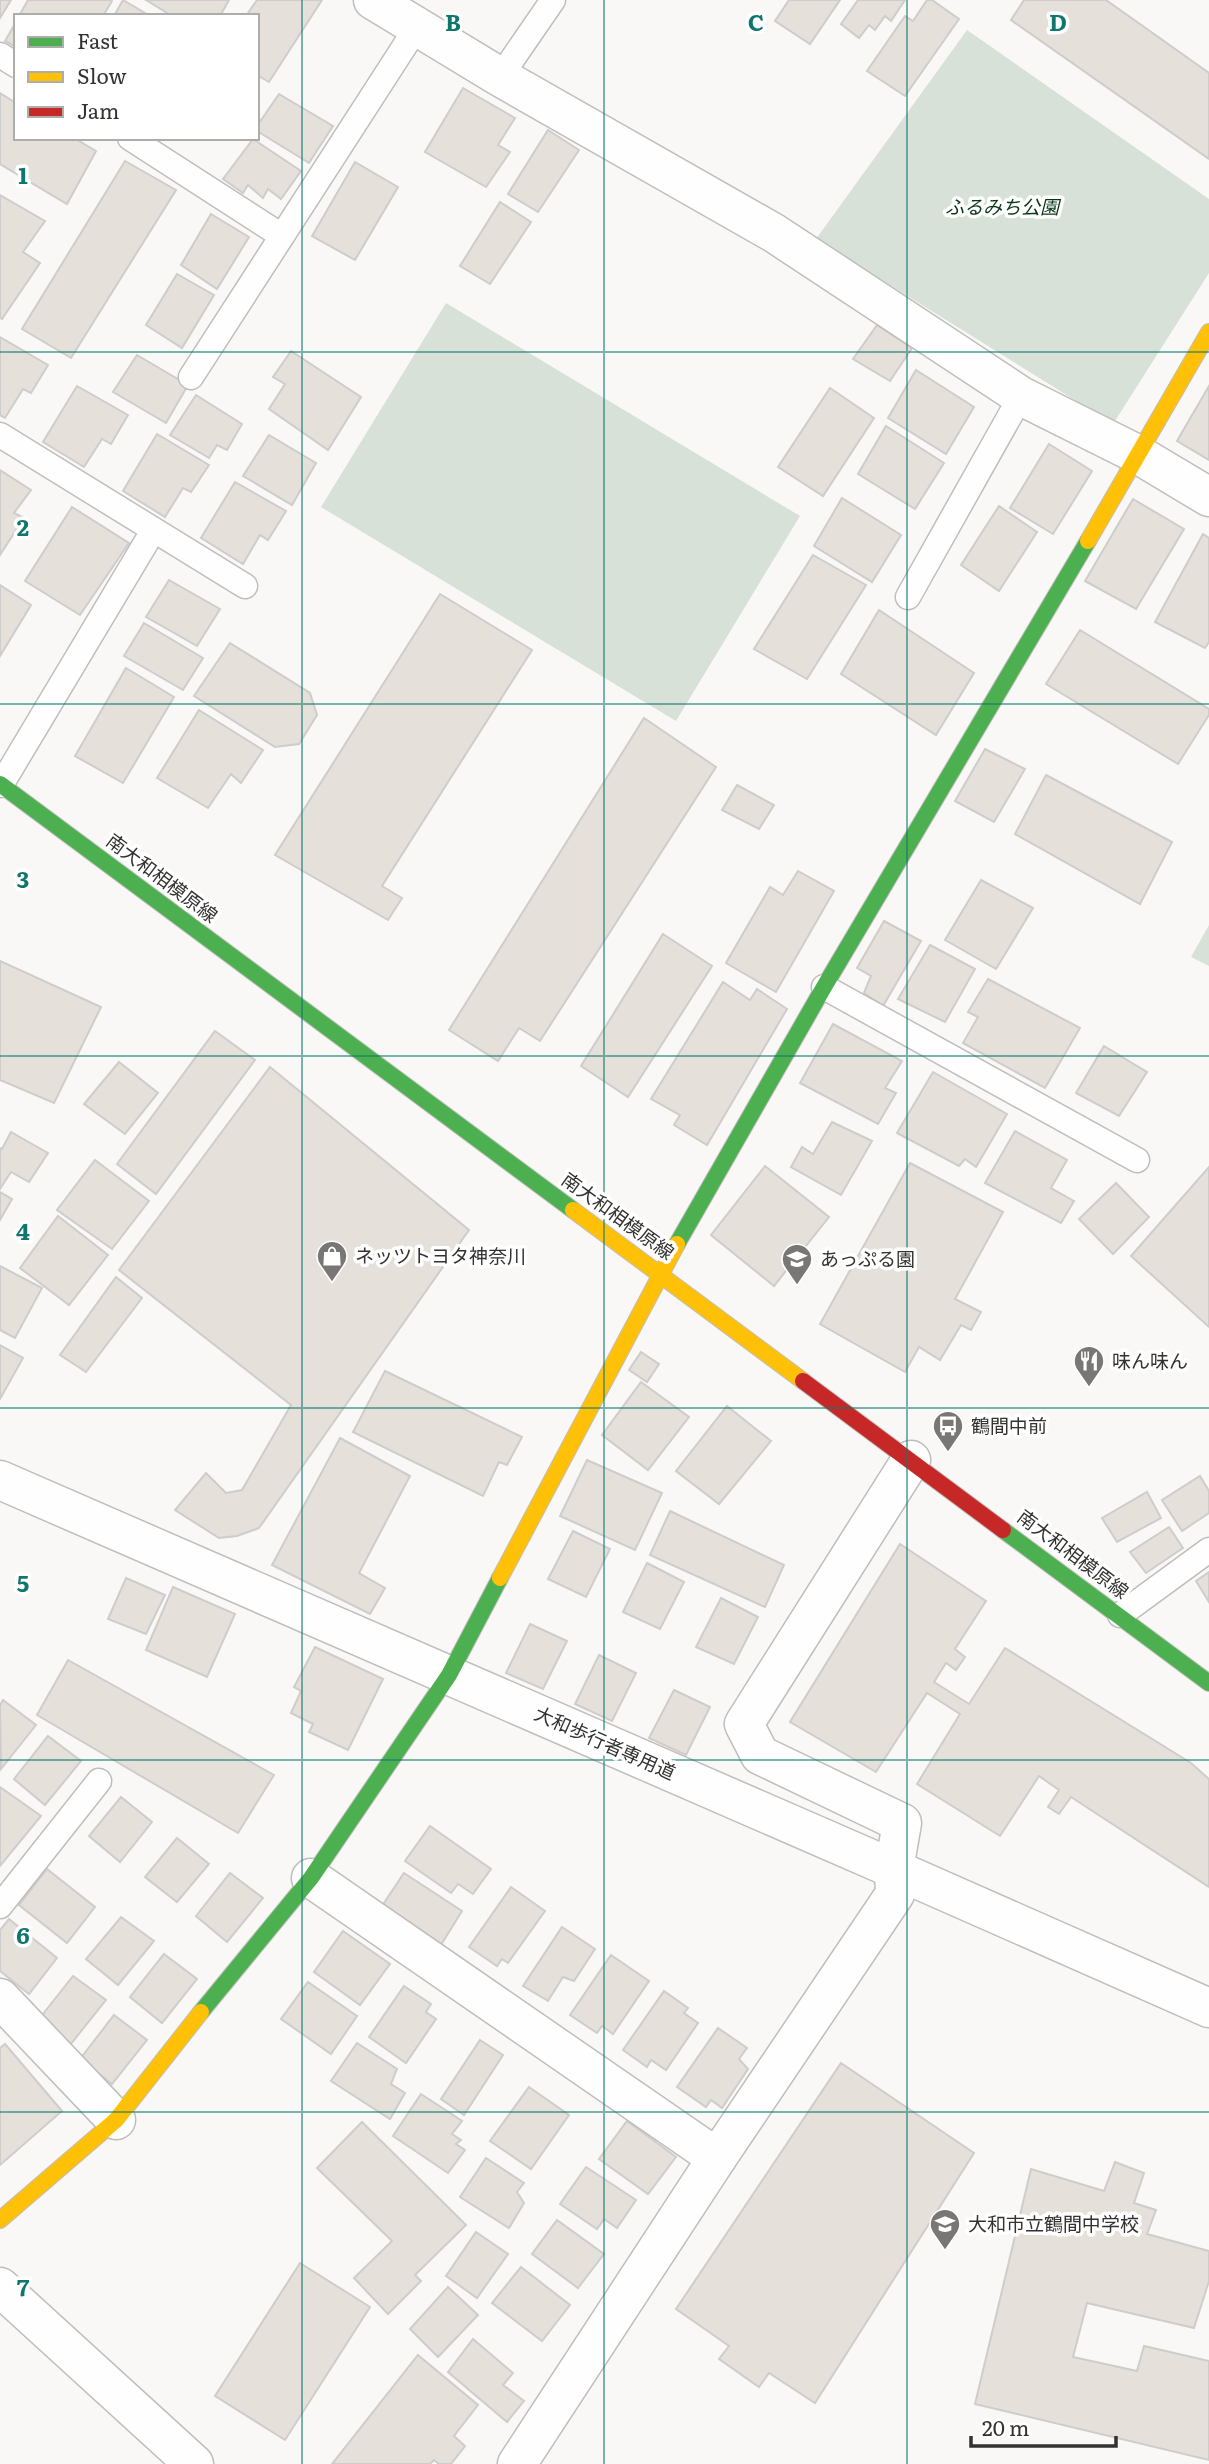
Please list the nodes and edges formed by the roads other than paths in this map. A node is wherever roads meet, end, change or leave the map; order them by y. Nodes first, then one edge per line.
1 (373, 0) edge
2 (553, 0) edge
3 (417, 27) junction
4 (500, 77) junction
5 (133, 140) edge
6 (282, 236) junction
7 (1209, 332) edge
8 (191, 377) dead end
9 (1021, 396) junction
10 (0, 435) edge
11 (1139, 455) junction
12 (1209, 497) edge
13 (153, 531) junction
14 (245, 586) dead end
15 (908, 597) dead end
16 (0, 784) edge
17 (824, 987) junction
18 (1138, 1160) dead end
19 (661, 1273) junction
20 (911, 1460) junction
21 (0, 1480) edge
22 (1209, 1550) edge
23 (1120, 1615) junction
24 (449, 1675) junction
25 (1209, 1683) edge
26 (99, 1782) dead end
27 (894, 1869) junction
28 (311, 1878) junction
29 (0, 1906) edge
30 (0, 1998) edge
31 (1209, 2008) edge
32 (116, 2120) junction
33 (717, 2158) junction
34 (0, 2220) edge
35 (0, 2287) edge
36 (194, 2464) edge
37 (517, 2464) edge

1 - 3 street
2 - 4 lane
3 - 4 street
3 - 6 lane
4 - 9 street
5 - 6 lane
6 - 8 lane
7 - 11 street
9 - 11 street
9 - 15 lane
10 - 13 lane
11 - 12 street
11 - 17 street
13 - 14 lane
13 - 16 lane
16 - 19 street, 南大和相模原線
17 - 18 lane
17 - 19 street
19 - 20 street, 南大和相模原線
19 - 24 street
20 - 23 street, 南大和相模原線
20 - 27 street
21 - 24 street, 大和歩行者専用道
22 - 23 lane
23 - 25 street, 南大和相模原線
24 - 27 street, 大和歩行者専用道
24 - 28 street
26 - 29 lane
27 - 31 street, 大和歩行者専用道
27 - 33 street
28 - 32 street
28 - 33 street
30 - 32 street
32 - 34 street
33 - 37 street
35 - 36 street

